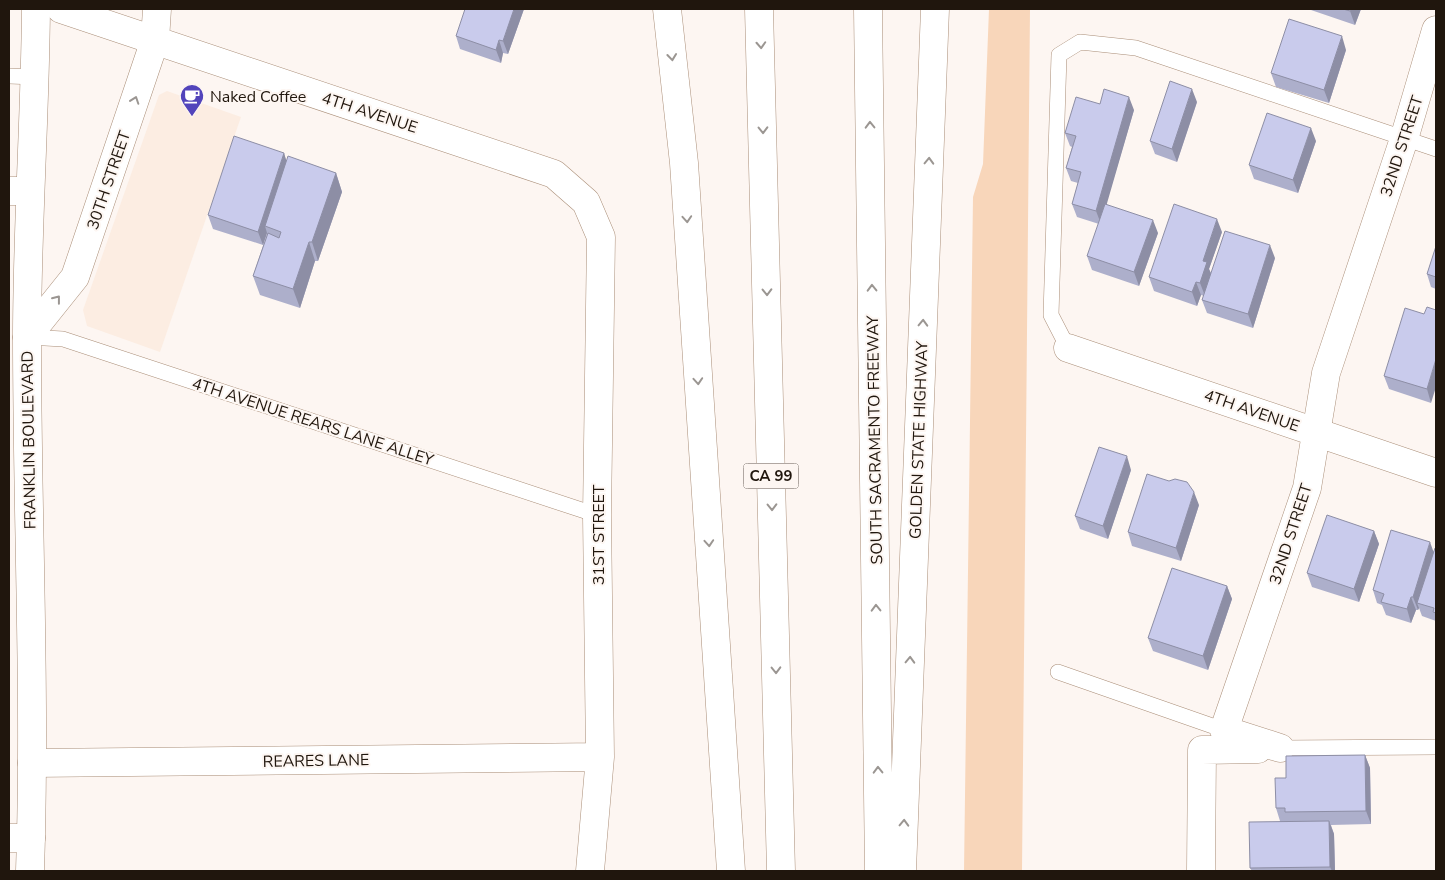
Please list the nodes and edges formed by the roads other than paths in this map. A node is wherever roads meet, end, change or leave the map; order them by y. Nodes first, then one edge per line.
1 (36, 9) edge
2 (61, 9) edge
3 (157, 9) edge
4 (667, 9) edge
5 (759, 9) edge
6 (868, 9) edge
7 (935, 9) edge
8 (1436, 30) edge
9 (155, 40) junction
10 (9, 76) edge
11 (36, 77) junction
12 (1404, 139) junction
13 (1436, 149) edge
14 (19, 191) edge
15 (586, 202) joint
16 (27, 337) junction
17 (1068, 348) joint
18 (1316, 432) junction
19 (1436, 473) edge
20 (597, 514) junction
21 (1058, 672) dead end
22 (1224, 730) junction
23 (1436, 746) edge
24 (1280, 748) junction
25 (600, 757) junction
26 (32, 763) junction
27 (20, 838) edge
28 (30, 871) edge
29 (590, 871) edge
30 (731, 871) edge
31 (781, 871) edge
32 (879, 871) edge
33 (902, 871) edge
34 (1201, 871) edge

1 - 11 main road, FRANKLIN BOULEVARD
2 - 9 main road, 4TH AVENUE
3 - 9 main road, 30TH STREET
4 -> 30 main road
5 -> 31 main road, CA 99
32 -> 6 main road, SOUTH SACRAMENTO FREEWAY
33 -> 7 main road, GOLDEN STATE HIGHWAY
8 - 12 main road, 32ND STREET
9 - 15 main road, 4TH AVENUE
16 -> 9 main road, 30TH STREET
10 - 11 lane
11 - 14 main road, FRANKLIN BOULEVARD
12 - 13 lane
12 - 17 lane
12 - 18 main road, 32ND STREET
14 - 16 main road, FRANKLIN BOULEVARD
15 - 20 main road, 31ST STREET
16 - 20 lane, 4TH AVENUE REARS LANE ALLEY
16 - 26 main road, FRANKLIN BOULEVARD
17 - 18 main road, 4TH AVENUE
18 - 19 main road, 4TH AVENUE
18 - 22 main road, 32ND STREET
20 - 25 main road, 31ST STREET
21 - 22 lane
22 - 24 main road
23 - 24 lane
24 - 34 main road
25 - 26 main road, REARES LANE
25 - 29 main road, 31ST STREET
26 - 27 main road, FRANKLIN BOULEVARD
27 - 28 main road, FRANKLIN BOULEVARD

